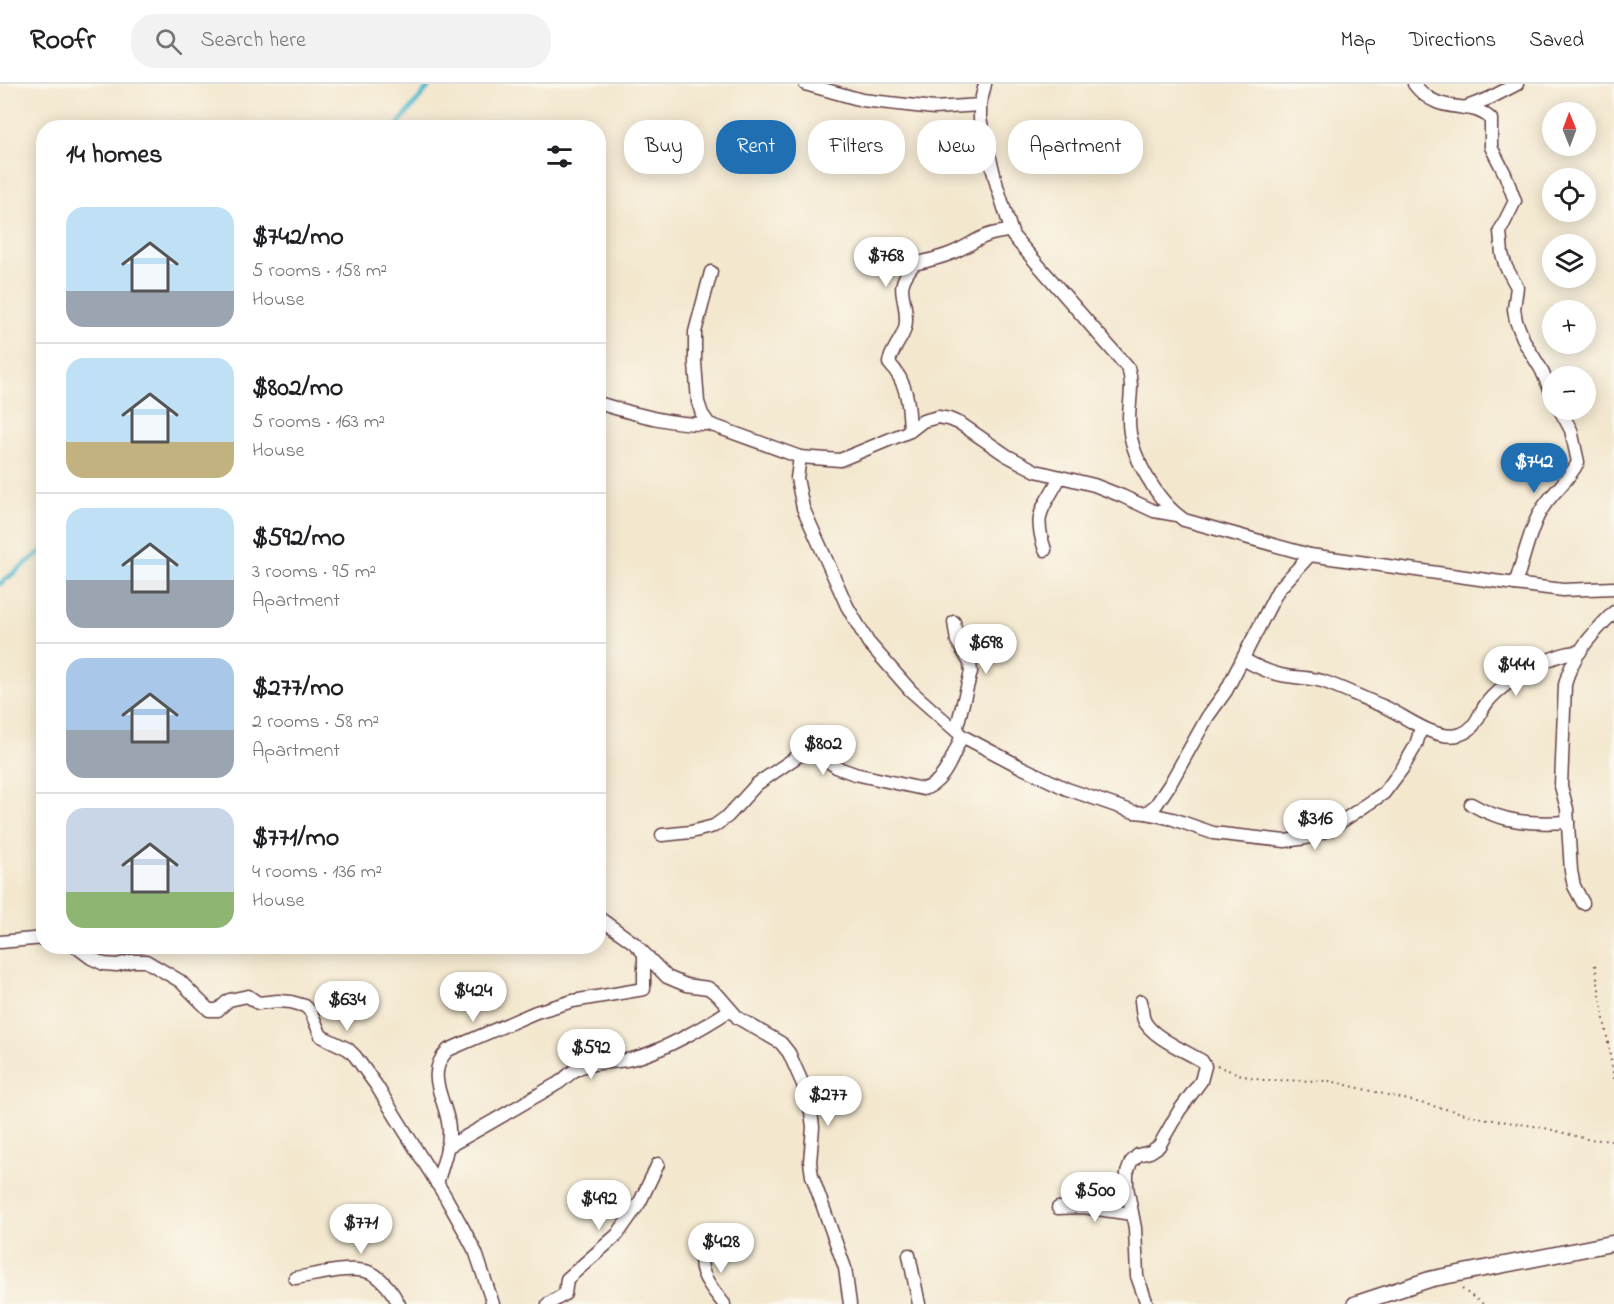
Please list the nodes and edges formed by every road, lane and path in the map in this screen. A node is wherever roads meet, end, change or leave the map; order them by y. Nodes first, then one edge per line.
1 (805, 84) edge
2 (985, 84) edge
3 (1413, 84) edge
4 (1516, 84) edge
5 (980, 105) junction
6 (1463, 108) junction
7 (1011, 231) junction
8 (711, 272) dead end
9 (1542, 371) edge
10 (606, 406) edge
11 (1566, 420) edge
12 (710, 424) junction
13 (910, 431) junction
14 (800, 458) junction
15 (1060, 477) junction
16 (1177, 514) junction
17 (1045, 550) dead end
18 (1310, 555) junction
19 (1515, 584) junction
20 (1614, 588) edge
21 (1614, 612) edge
22 (954, 622) dead end
23 (1580, 652) junction
24 (1243, 659) junction
25 (1421, 728) junction
26 (959, 733) junction
27 (1471, 804) dead end
28 (1146, 813) junction
29 (1568, 822) junction
30 (662, 835) dead end
31 (1583, 903) dead end
32 (606, 923) edge
33 (36, 939) edge
34 (0, 942) edge
35 (86, 954) edge
36 (644, 955) junction
37 (1595, 965) dead end
38 (1141, 1001) dead end
39 (730, 1010) junction
40 (1205, 1066) junction
41 (1614, 1079) edge
42 (1614, 1141) edge
43 (447, 1147) junction
44 (658, 1164) dead end
45 (437, 1184) junction
46 (1058, 1208) dead end
47 (1132, 1214) junction
48 (707, 1242) dead end
49 (1614, 1243) edge
50 (909, 1255) dead end
51 (1446, 1276) junction
52 (295, 1278) dead end
53 (567, 1299) edge
54 (1383, 1299) edge
55 (399, 1304) edge
56 (492, 1304) edge
57 (549, 1304) edge
58 (724, 1304) edge
59 (849, 1304) edge
60 (919, 1304) edge
61 (1147, 1304) edge
62 (1355, 1304) edge
63 (1483, 1304) edge

1 - 5 street
2 - 5 street
3 - 6 street
4 - 6 street
5 - 7 street
6 - 9 street
7 - 13 street
7 - 16 street
8 - 12 street
10 - 12 street
11 - 19 street
12 - 14 street
13 - 14 street
13 - 15 street
14 - 26 street
15 - 16 street
15 - 17 street
16 - 18 street
18 - 19 street
18 - 24 street
19 - 20 street
21 - 23 street
22 - 26 street
23 - 25 street
23 - 29 street
24 - 25 street
24 - 28 street
25 - 28 street
26 - 28 street
26 - 30 street
27 - 29 street
29 - 31 street
32 - 36 street
33 - 34 street
35 - 45 street
36 - 39 street
36 - 43 street
37 - 41 path
38 - 40 street
39 - 43 street
39 - 59 street
40 - 42 path
40 - 47 street
43 - 45 street
44 - 53 street
45 - 56 street
46 - 47 street
47 - 61 street
48 - 58 street
49 - 51 street
50 - 60 street
51 - 54 street
51 - 63 path
52 - 55 street
53 - 57 street
54 - 62 street

